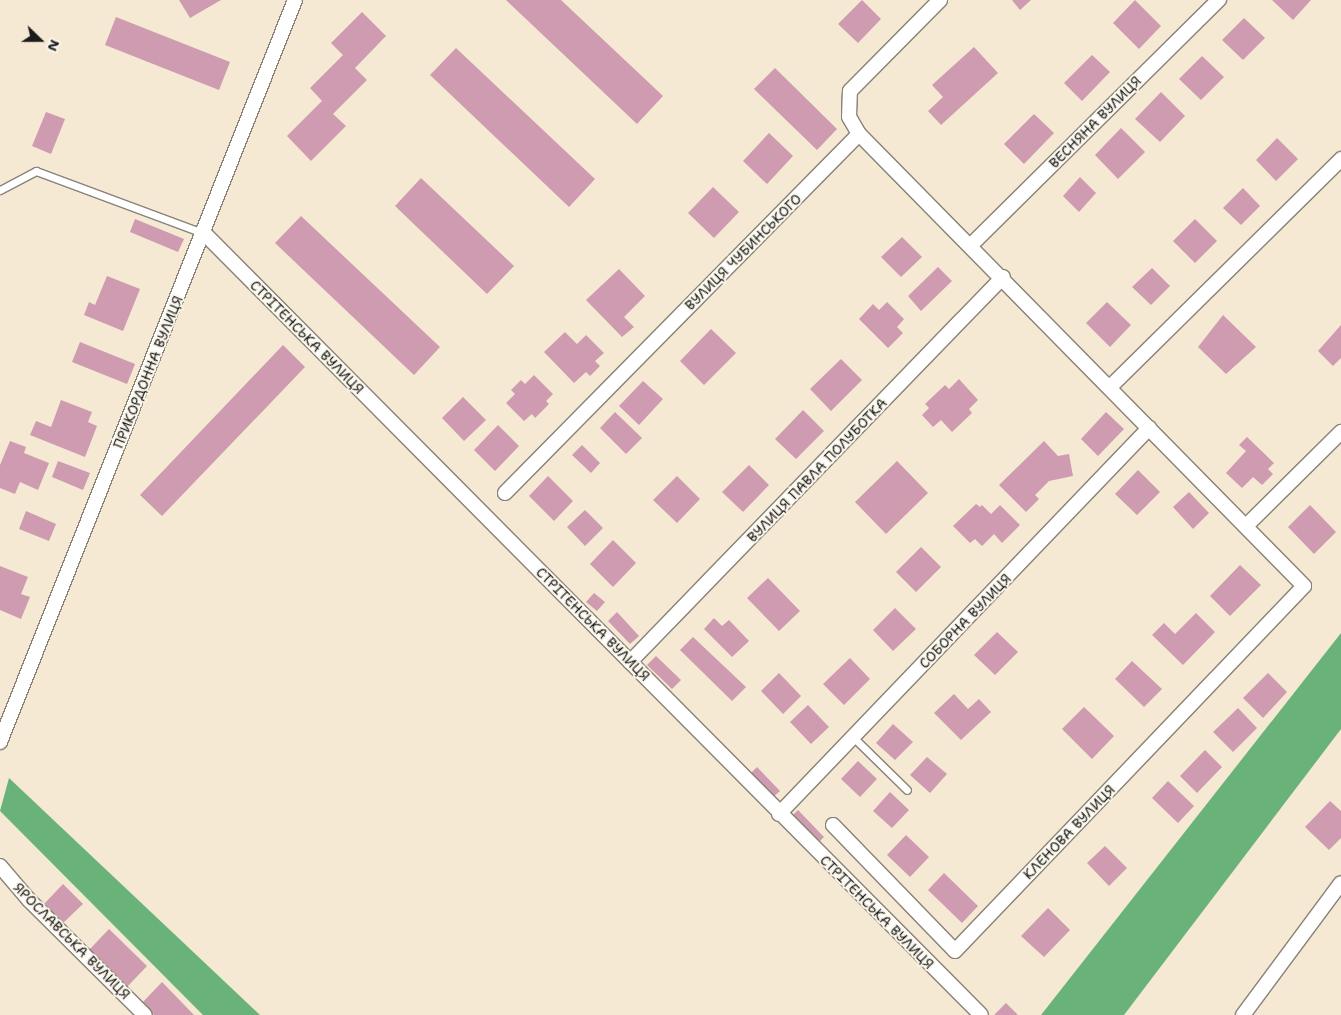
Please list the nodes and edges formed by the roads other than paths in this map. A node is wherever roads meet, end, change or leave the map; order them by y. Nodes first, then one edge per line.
1 (295, 0) edge
2 (940, 0) edge
3 (1219, 0) edge
4 (859, 134) junction
5 (1341, 158) edge
6 (0, 190) edge
7 (204, 233) junction
8 (971, 245) junction
9 (1003, 277) junction
10 (1110, 388) junction
11 (1149, 428) junction
12 (1341, 432) edge
13 (505, 493) dead end
14 (1246, 526) junction
15 (630, 662) junction
16 (854, 738) junction
17 (0, 742) edge
18 (907, 790) dead end
19 (779, 814) junction
20 (833, 825) dead end
21 (0, 866) edge
22 (1341, 883) edge
23 (145, 1015) edge
24 (981, 1015) edge
25 (1243, 1015) edge

1 - 7 street, ПРИКОРДОННА ВУЛИЦЯ
2 - 4 street
3 - 8 street, ВЕСНЯНА ВУЛИЦЯ
4 - 8 street
4 - 13 street, ВУЛИЦЯ ЧУБИНСЬКОГО
5 - 10 street
6 - 7 lane
7 - 15 street, СТРІТЕНСЬКА ВУЛИЦЯ
7 - 17 street, ПРИКОРДОННА ВУЛИЦЯ
8 - 9 street
9 - 10 street
9 - 15 street, ВУЛИЦЯ ПАВЛА ПОЛУБОТКА
10 - 11 street
11 - 14 street
11 - 16 street, СОБОРНА ВУЛИЦЯ
12 - 14 street
14 - 20 street, КЛЕНОВА ВУЛИЦЯ
15 - 19 street, СТРІТЕНСЬКА ВУЛИЦЯ
16 - 18 lane
16 - 19 street, СОБОРНА ВУЛИЦЯ
19 - 24 street, СТРІТЕНСЬКА ВУЛИЦЯ
21 - 23 street, ЯРОСЛАВСЬКА ВУЛИЦЯ
22 - 25 street

